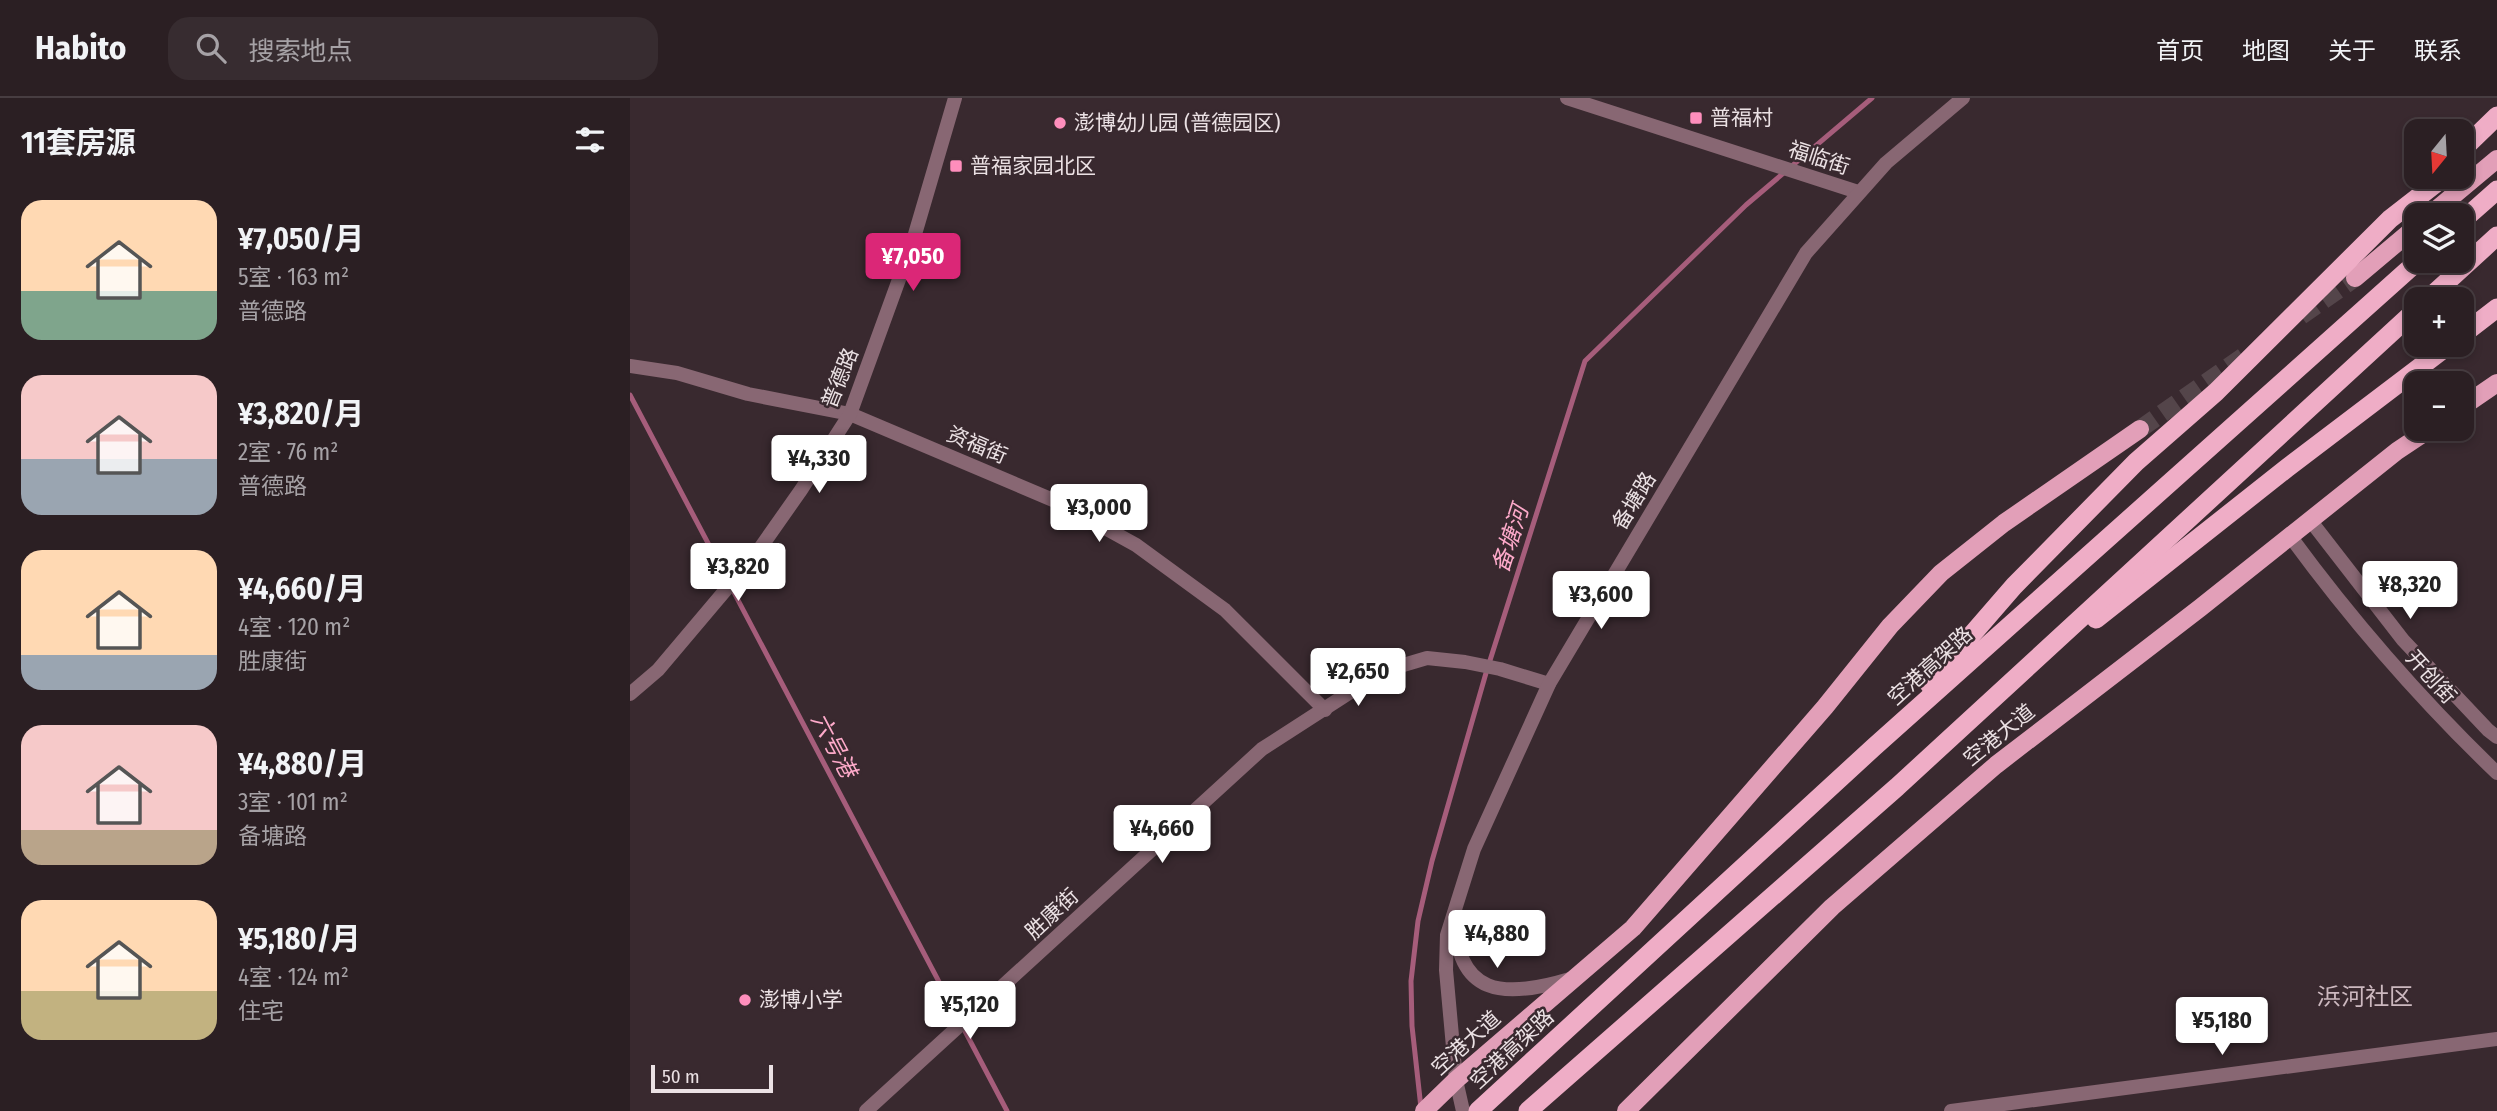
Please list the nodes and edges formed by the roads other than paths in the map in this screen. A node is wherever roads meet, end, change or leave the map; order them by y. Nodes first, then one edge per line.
1 (955, 98) edge
2 (1567, 98) edge
3 (1964, 98) edge
4 (2497, 116) edge
5 (2497, 135) edge
6 (2474, 138) edge
7 (2474, 153) edge
8 (2497, 159) edge
9 (2421, 189) edge
10 (2429, 189) edge
11 (2497, 190) edge
12 (1858, 192) junction
13 (2444, 203) edge
14 (2474, 211) edge
15 (2390, 219) junction
16 (2497, 236) edge
17 (2404, 237) edge
18 (2405, 273) edge
19 (2356, 278) tunnel mouth
20 (2441, 287) edge
21 (2497, 308) edge
22 (2404, 321) edge
23 (2474, 326) edge
24 (2433, 357) edge
25 (630, 366) edge
26 (2497, 383) edge
27 (2474, 399) edge
28 (850, 414) junction
29 (2140, 429) tunnel mouth
30 (2412, 441) edge
31 (2310, 520) junction
32 (2290, 536) junction
33 (1549, 684) junction
34 (630, 694) edge
35 (1325, 710) junction
36 (2497, 737) edge
37 (1874, 747) junction
38 (2497, 773) edge
39 (1897, 787) junction
40 (1455, 904) junction
41 (1574, 978) junction
42 (2497, 1039) edge
43 (1456, 1080) junction
44 (866, 1111) edge
45 (1423, 1111) edge
46 (1463, 1111) edge
47 (1478, 1111) edge
48 (1528, 1111) edge
49 (1626, 1111) edge
50 (1951, 1111) edge

1 - 28 street, 普德路
2 - 12 street, 福临街
3 - 12 street, 备塘路
4 - 6 highway
5 - 7 highway
8 - 13 main road
9 - 15 highway
10 - 15 highway
11 - 14 highway
12 - 33 street, 备塘路
15 - 37 highway
16 - 20 highway
17 - 19 main road
18 - 37 highway, 空港高架路
21 - 23 highway
22 - 39 highway
24 - 39 highway
25 - 28 street, 资福街
26 - 27 main road
28 - 34 street, 普德路
28 - 35 street, 资福街
29 - 41 main road, 空港大道
30 - 31 main road, 空港大道
31 - 32 main road, 空港大道
31 - 36 street, 开创街
32 - 38 street, 开创街
32 - 49 main road, 空港大道
33 - 35 street, 胜康街
33 - 40 street, 备塘路
35 - 44 street, 胜康街
37 - 47 highway, 空港高架路
39 - 48 highway
40 - 41 street
40 - 43 street, 备塘路
41 - 43 main road, 空港大道
42 - 50 street
43 - 45 main road, 空港大道
43 - 46 street, 备塘路

